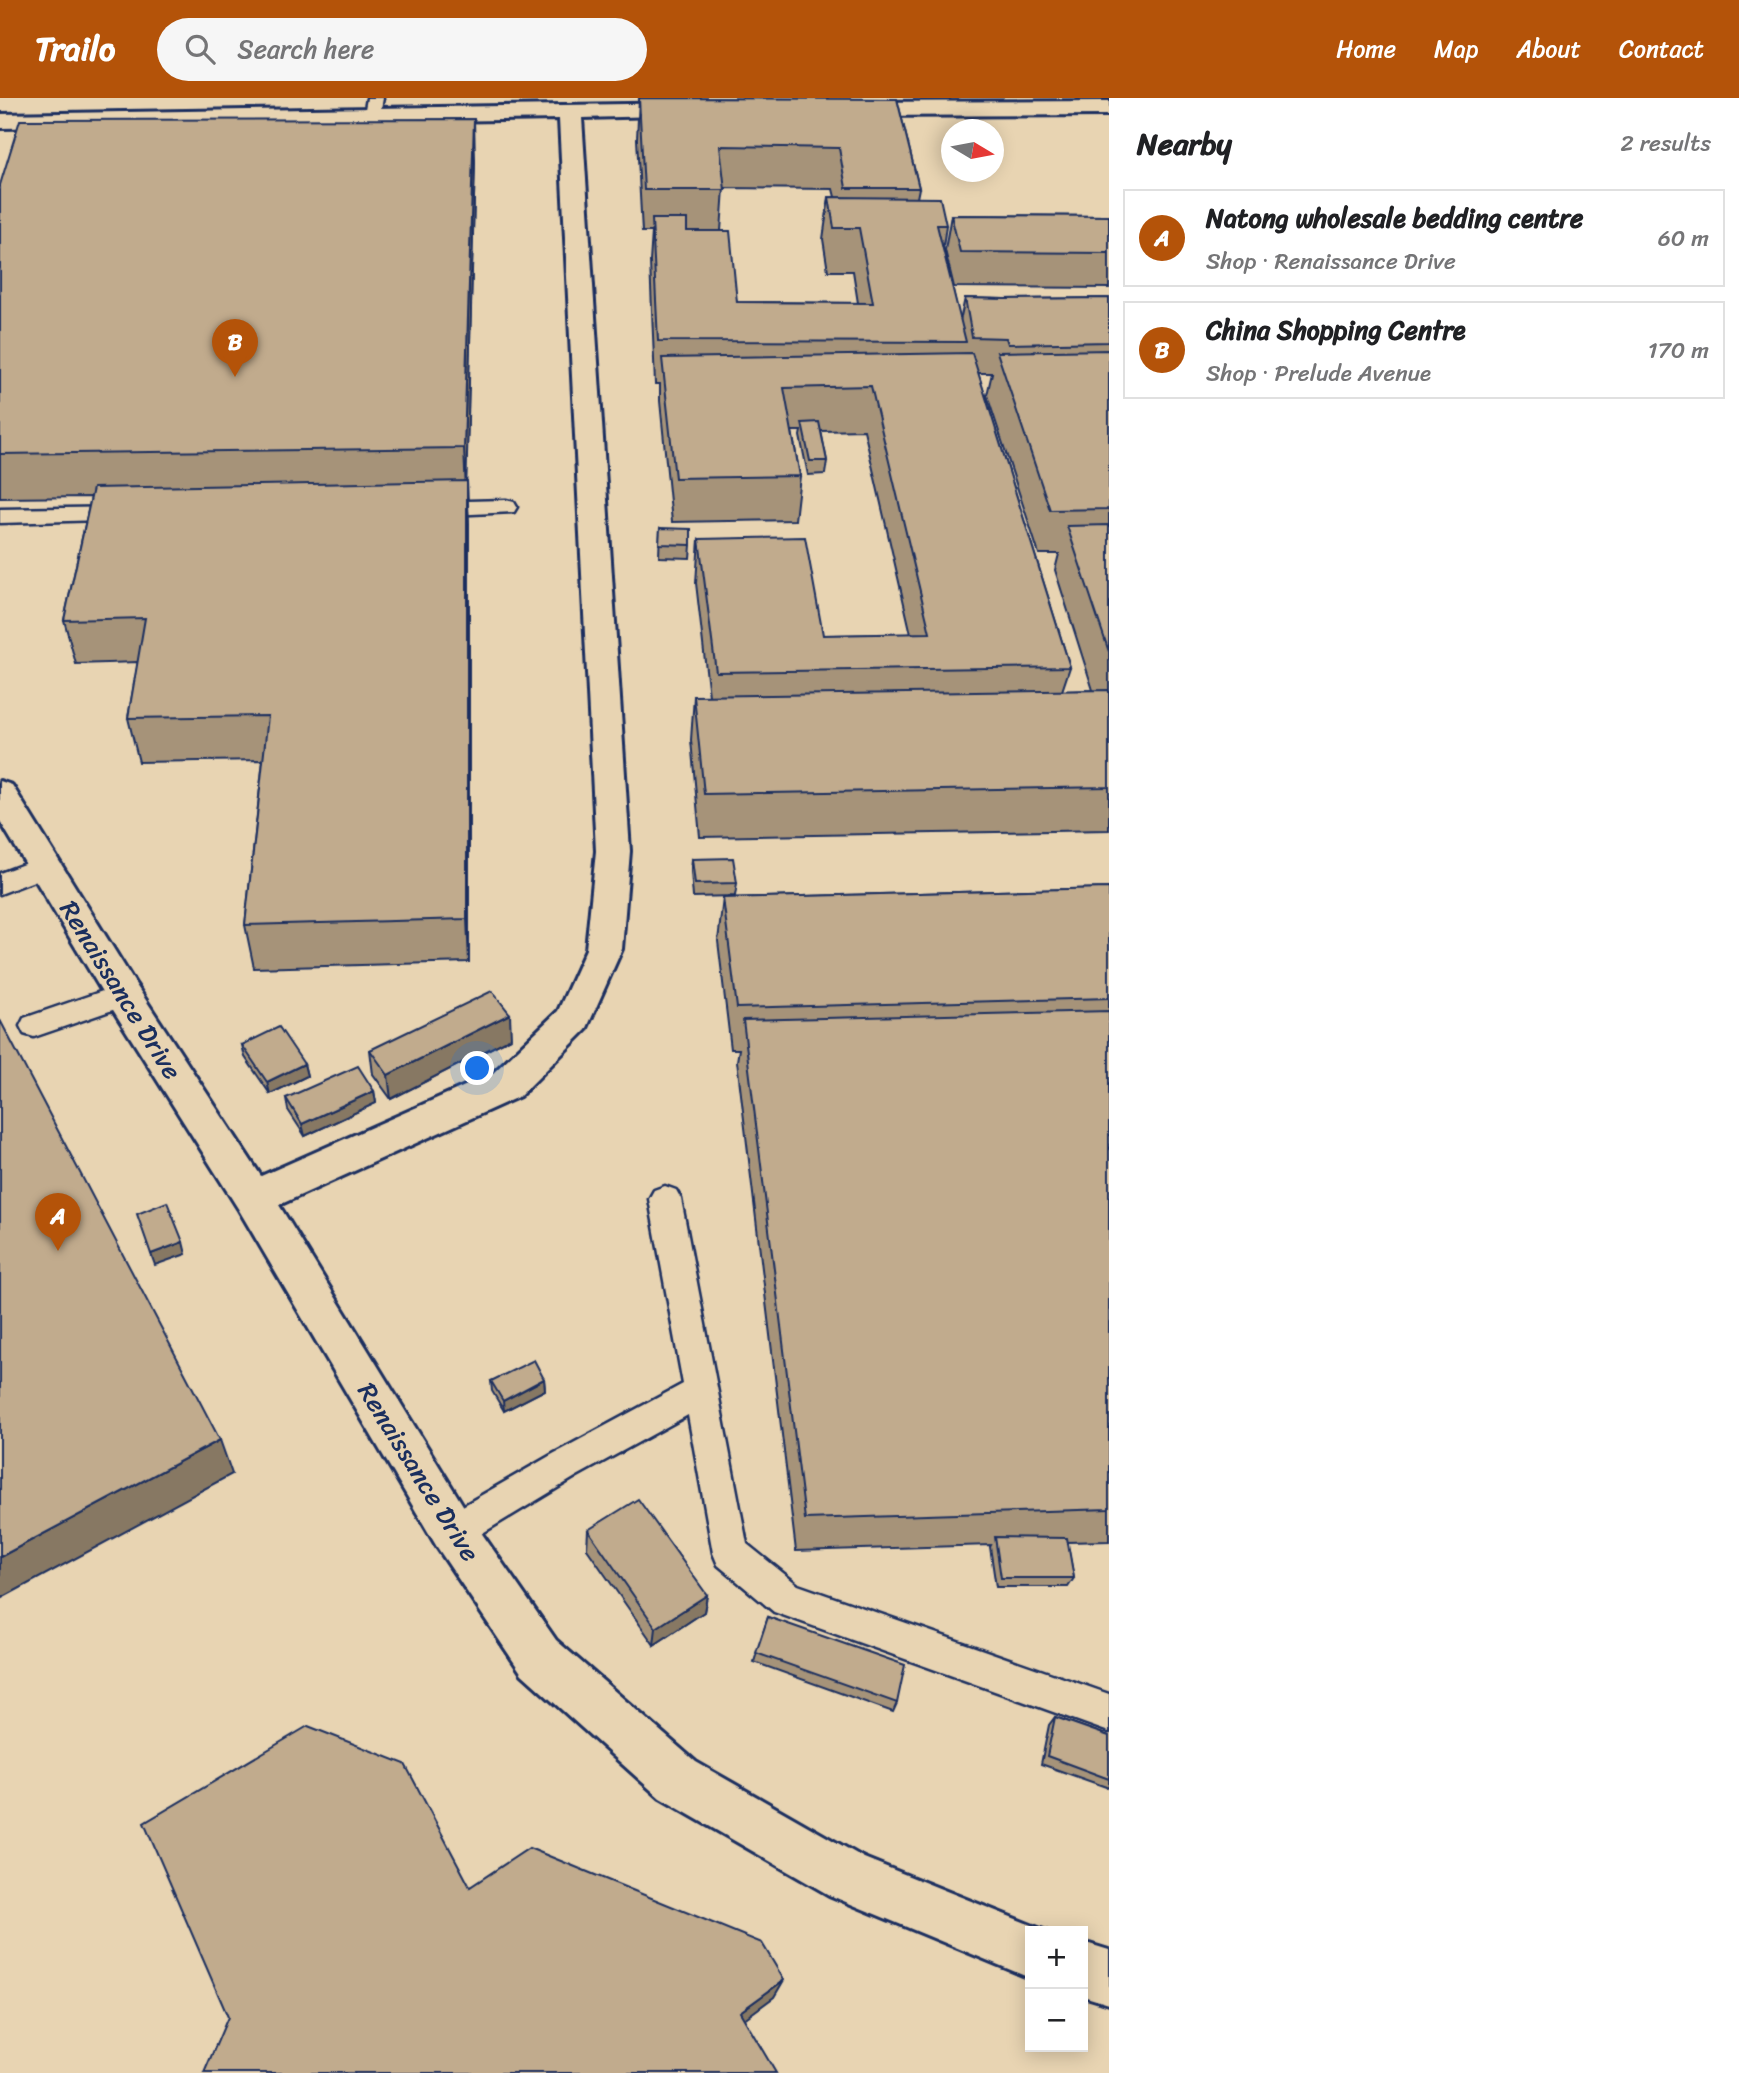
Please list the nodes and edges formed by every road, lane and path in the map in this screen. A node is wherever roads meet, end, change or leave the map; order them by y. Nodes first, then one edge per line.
1 (374, 107) edge
2 (1109, 108) edge
3 (708, 110) edge
4 (818, 110) edge
5 (569, 111) junction
6 (0, 121) edge
7 (506, 507) dead end
8 (411, 509) edge
9 (150, 513) edge
10 (0, 516) edge
11 (0, 793) edge
12 (45, 866) junction
13 (0, 884) edge
14 (123, 995) junction
15 (34, 1026) dead end
16 (253, 1198) junction
17 (665, 1199) dead end
18 (701, 1391) junction
19 (453, 1531) junction
20 (1109, 1713) edge
21 (1025, 1949) edge
22 (1088, 1971) edge
23 (1109, 1977) edge

1 - 5 street
1 - 6 street
2 - 4 street
3 - 5 street
5 - 16 street
7 - 8 lane
9 - 10 lane
11 - 12 street, Renaissance Drive
12 - 13 lane
12 - 14 street, Renaissance Drive
14 - 15 lane
14 - 16 street, Renaissance Drive
16 - 19 street, Renaissance Drive
17 - 18 lane
18 - 19 lane
18 - 20 lane
19 - 21 street, Renaissance Drive
22 - 23 street

